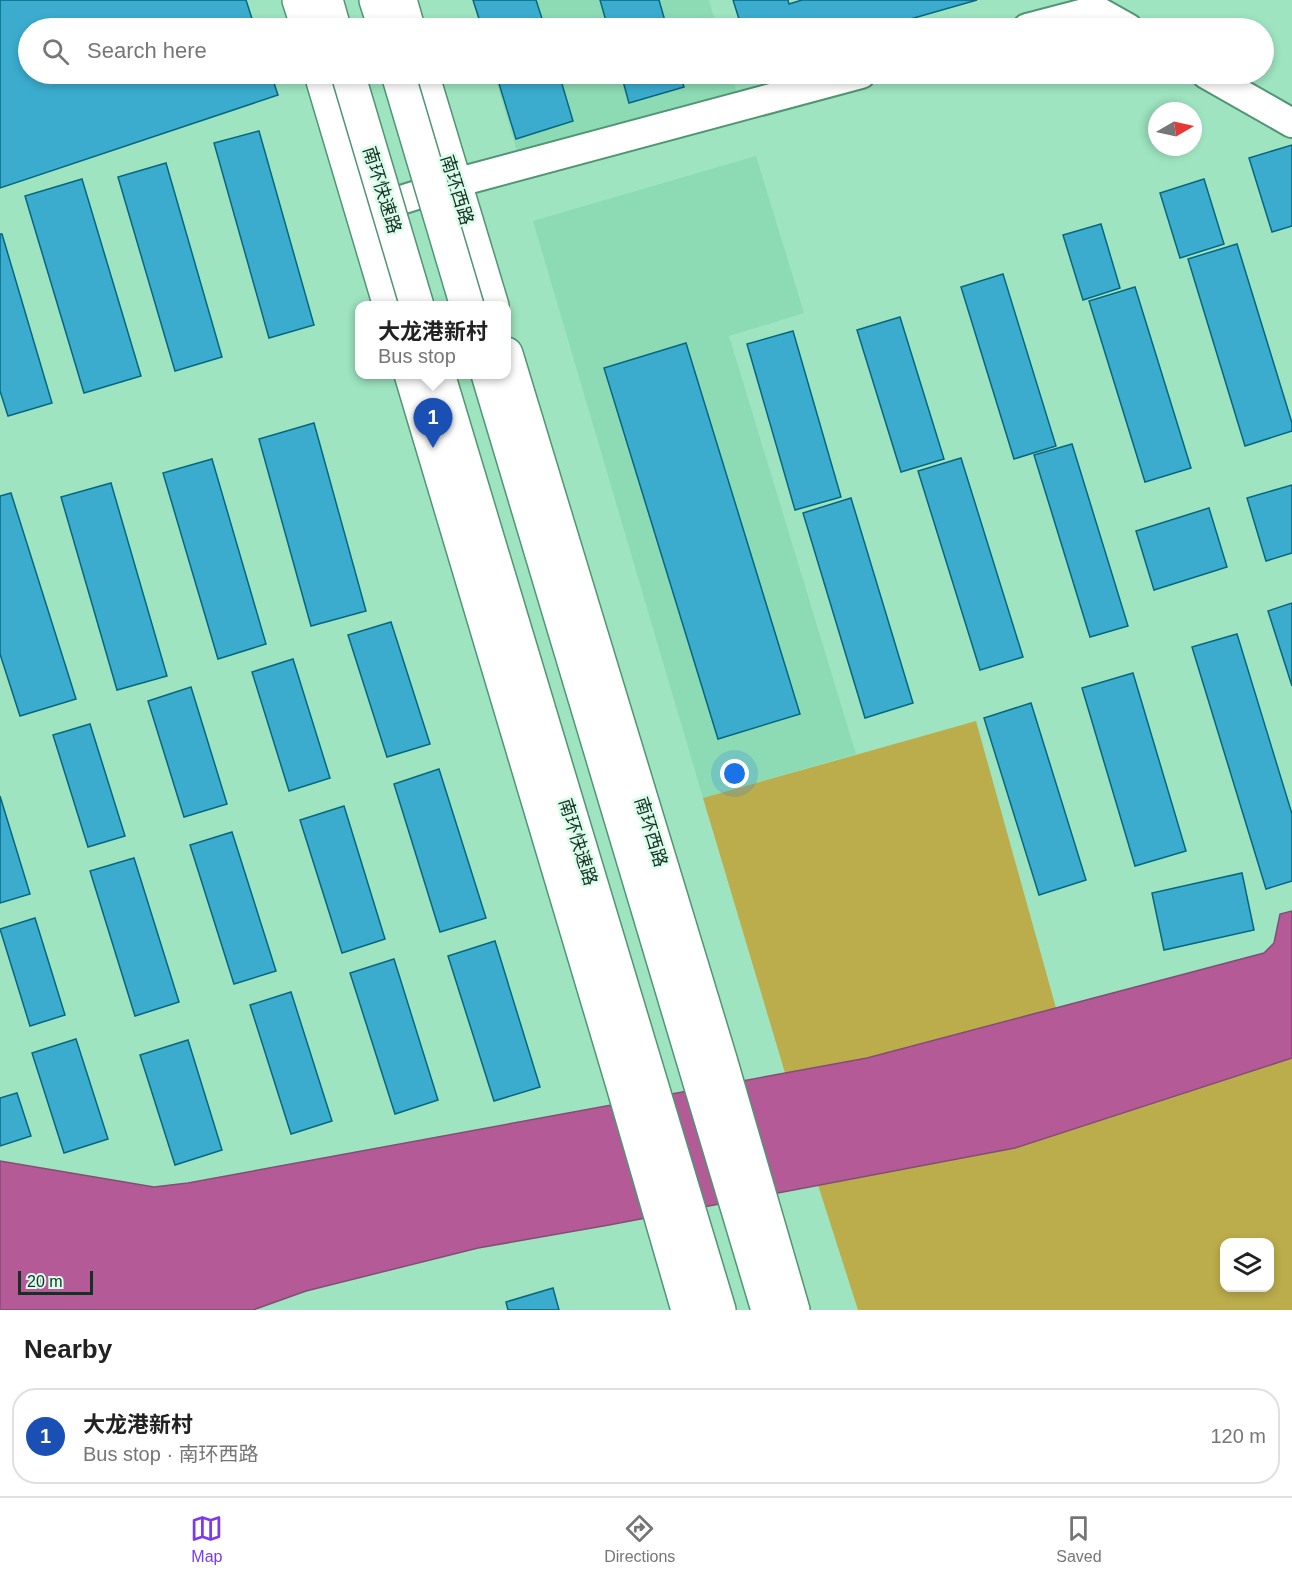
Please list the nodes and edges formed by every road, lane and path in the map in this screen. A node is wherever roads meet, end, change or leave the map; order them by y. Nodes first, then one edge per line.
1 (299, 0) edge
2 (383, 6) edge
3 (324, 14) edge
4 (397, 18) edge
5 (1065, 18) edge
6 (1110, 18) edge
7 (324, 84) edge
8 (351, 84) edge
9 (401, 84) edge
10 (425, 84) edge
11 (824, 84) edge
12 (1224, 84) edge
13 (1292, 123) edge
14 (455, 183) junction
15 (363, 212) junction
16 (389, 301) edge
17 (416, 301) edge
18 (466, 301) edge
19 (490, 301) edge
20 (511, 367) edge
21 (412, 379) edge
22 (439, 379) edge
23 (489, 379) edge
24 (688, 1310) edge
25 (719, 1310) edge
26 (768, 1310) edge
27 (793, 1310) edge

1 - 3 main road
2 - 4 main road
5 - 6 street
7 - 15 main road
8 - 17 main road, 南环快速路, bridge
9 - 18 main road, bridge
10 - 14 main road, 南环西路
11 - 14 street
12 - 13 street
14 - 15 street
14 - 19 main road, 南环西路
15 - 16 main road
20 - 27 main road, 南环西路
21 - 24 main road
22 - 25 main road, 南环快速路
23 - 26 main road

